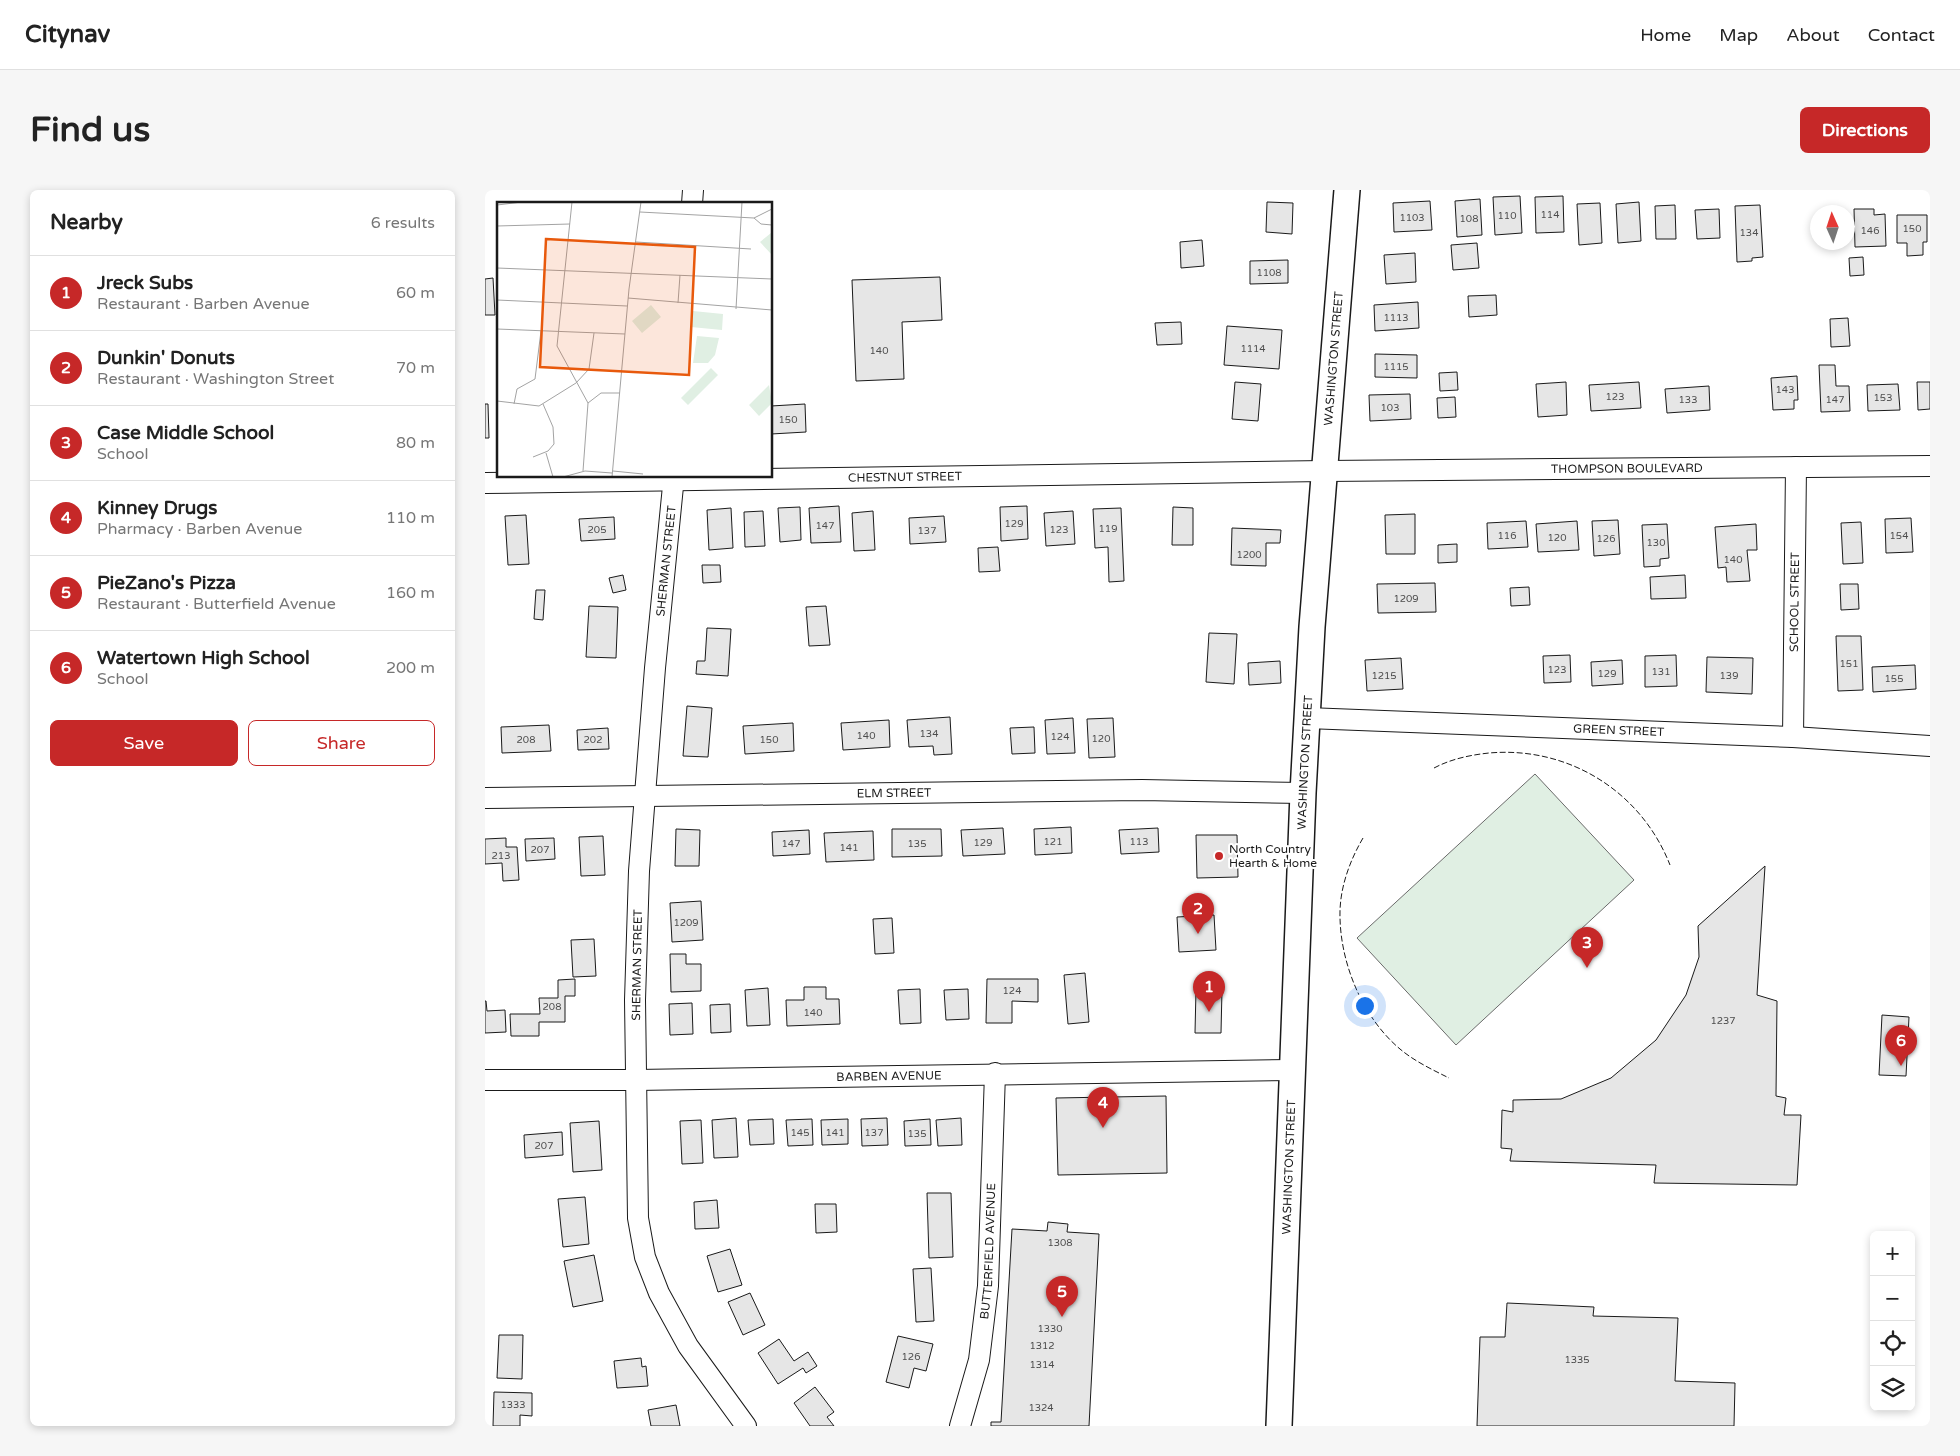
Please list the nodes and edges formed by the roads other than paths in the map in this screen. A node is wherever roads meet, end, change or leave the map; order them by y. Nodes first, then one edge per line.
1 (1347, 190) edge
2 (1930, 466) edge
3 (1796, 467) junction
4 (1325, 471) junction
5 (773, 477) edge
6 (674, 478) edge
7 (485, 483) edge
8 (1307, 718) junction
9 (1793, 737) junction
10 (1930, 746) edge
11 (1303, 793) junction
12 (645, 797) junction
13 (485, 798) edge
14 (1293, 1070) junction
15 (995, 1073) junction
16 (485, 1080) edge
17 (636, 1080) junction
18 (746, 1426) edge
19 (960, 1426) edge
20 (1279, 1426) edge

1 - 4 main road, WASHINGTON STREET
2 - 3 street, THOMPSON BOULEVARD
3 - 4 street, THOMPSON BOULEVARD
3 - 9 street, SCHOOL STREET
4 - 5 street, CHESTNUT STREET
4 - 8 main road, WASHINGTON STREET
6 - 7 street, CHESTNUT STREET
6 - 12 street, SHERMAN STREET
8 - 9 street, GREEN STREET
8 - 11 main road, WASHINGTON STREET
9 - 10 street, GREEN STREET
11 - 12 street, ELM STREET
11 - 14 main road, WASHINGTON STREET
12 - 13 street, ELM STREET
12 - 17 street, SHERMAN STREET
14 - 15 street, BARBEN AVENUE
14 - 20 main road, WASHINGTON STREET
15 - 17 street, BARBEN AVENUE
15 - 19 street, BUTTERFIELD AVENUE
16 - 17 street, BARBEN AVENUE
17 - 18 street, SHERMAN STREET

